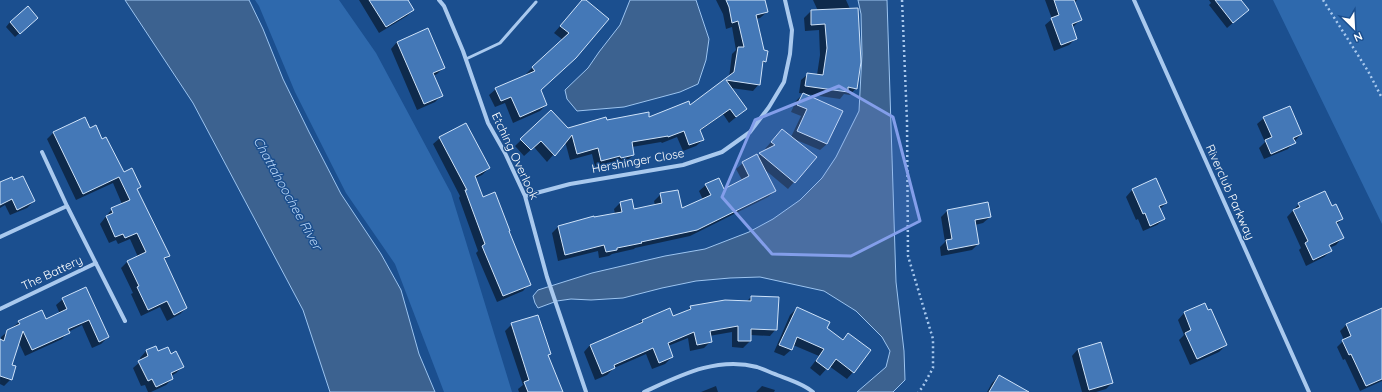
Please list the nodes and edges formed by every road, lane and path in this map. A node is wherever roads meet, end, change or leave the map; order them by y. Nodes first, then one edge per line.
1 (439, 0) edge
2 (785, 0) edge
3 (902, 0) edge
4 (1134, 0) edge
5 (1323, 0) edge
6 (536, 2) dead end
7 (466, 59) junction
8 (1382, 98) edge
9 (42, 152) dead end
10 (525, 196) junction
11 (67, 206) junction
12 (0, 237) edge
13 (96, 263) junction
14 (0, 309) edge
15 (125, 321) dead end
16 (586, 392) edge
17 (644, 392) edge
18 (813, 392) edge
19 (918, 392) edge
20 (1309, 392) edge

1 - 7 street, Etching Overlook
2 - 10 street, Hershinger Close
3 - 19 path
4 - 20 street, Riverclub Parkway
5 - 8 path
6 - 7 lane
7 - 10 street, Etching Overlook
9 - 11 street, The Battery
10 - 16 street, Etching Overlook
11 - 12 street
11 - 13 street, The Battery
13 - 14 street, The Battery
13 - 15 street
17 - 18 street

